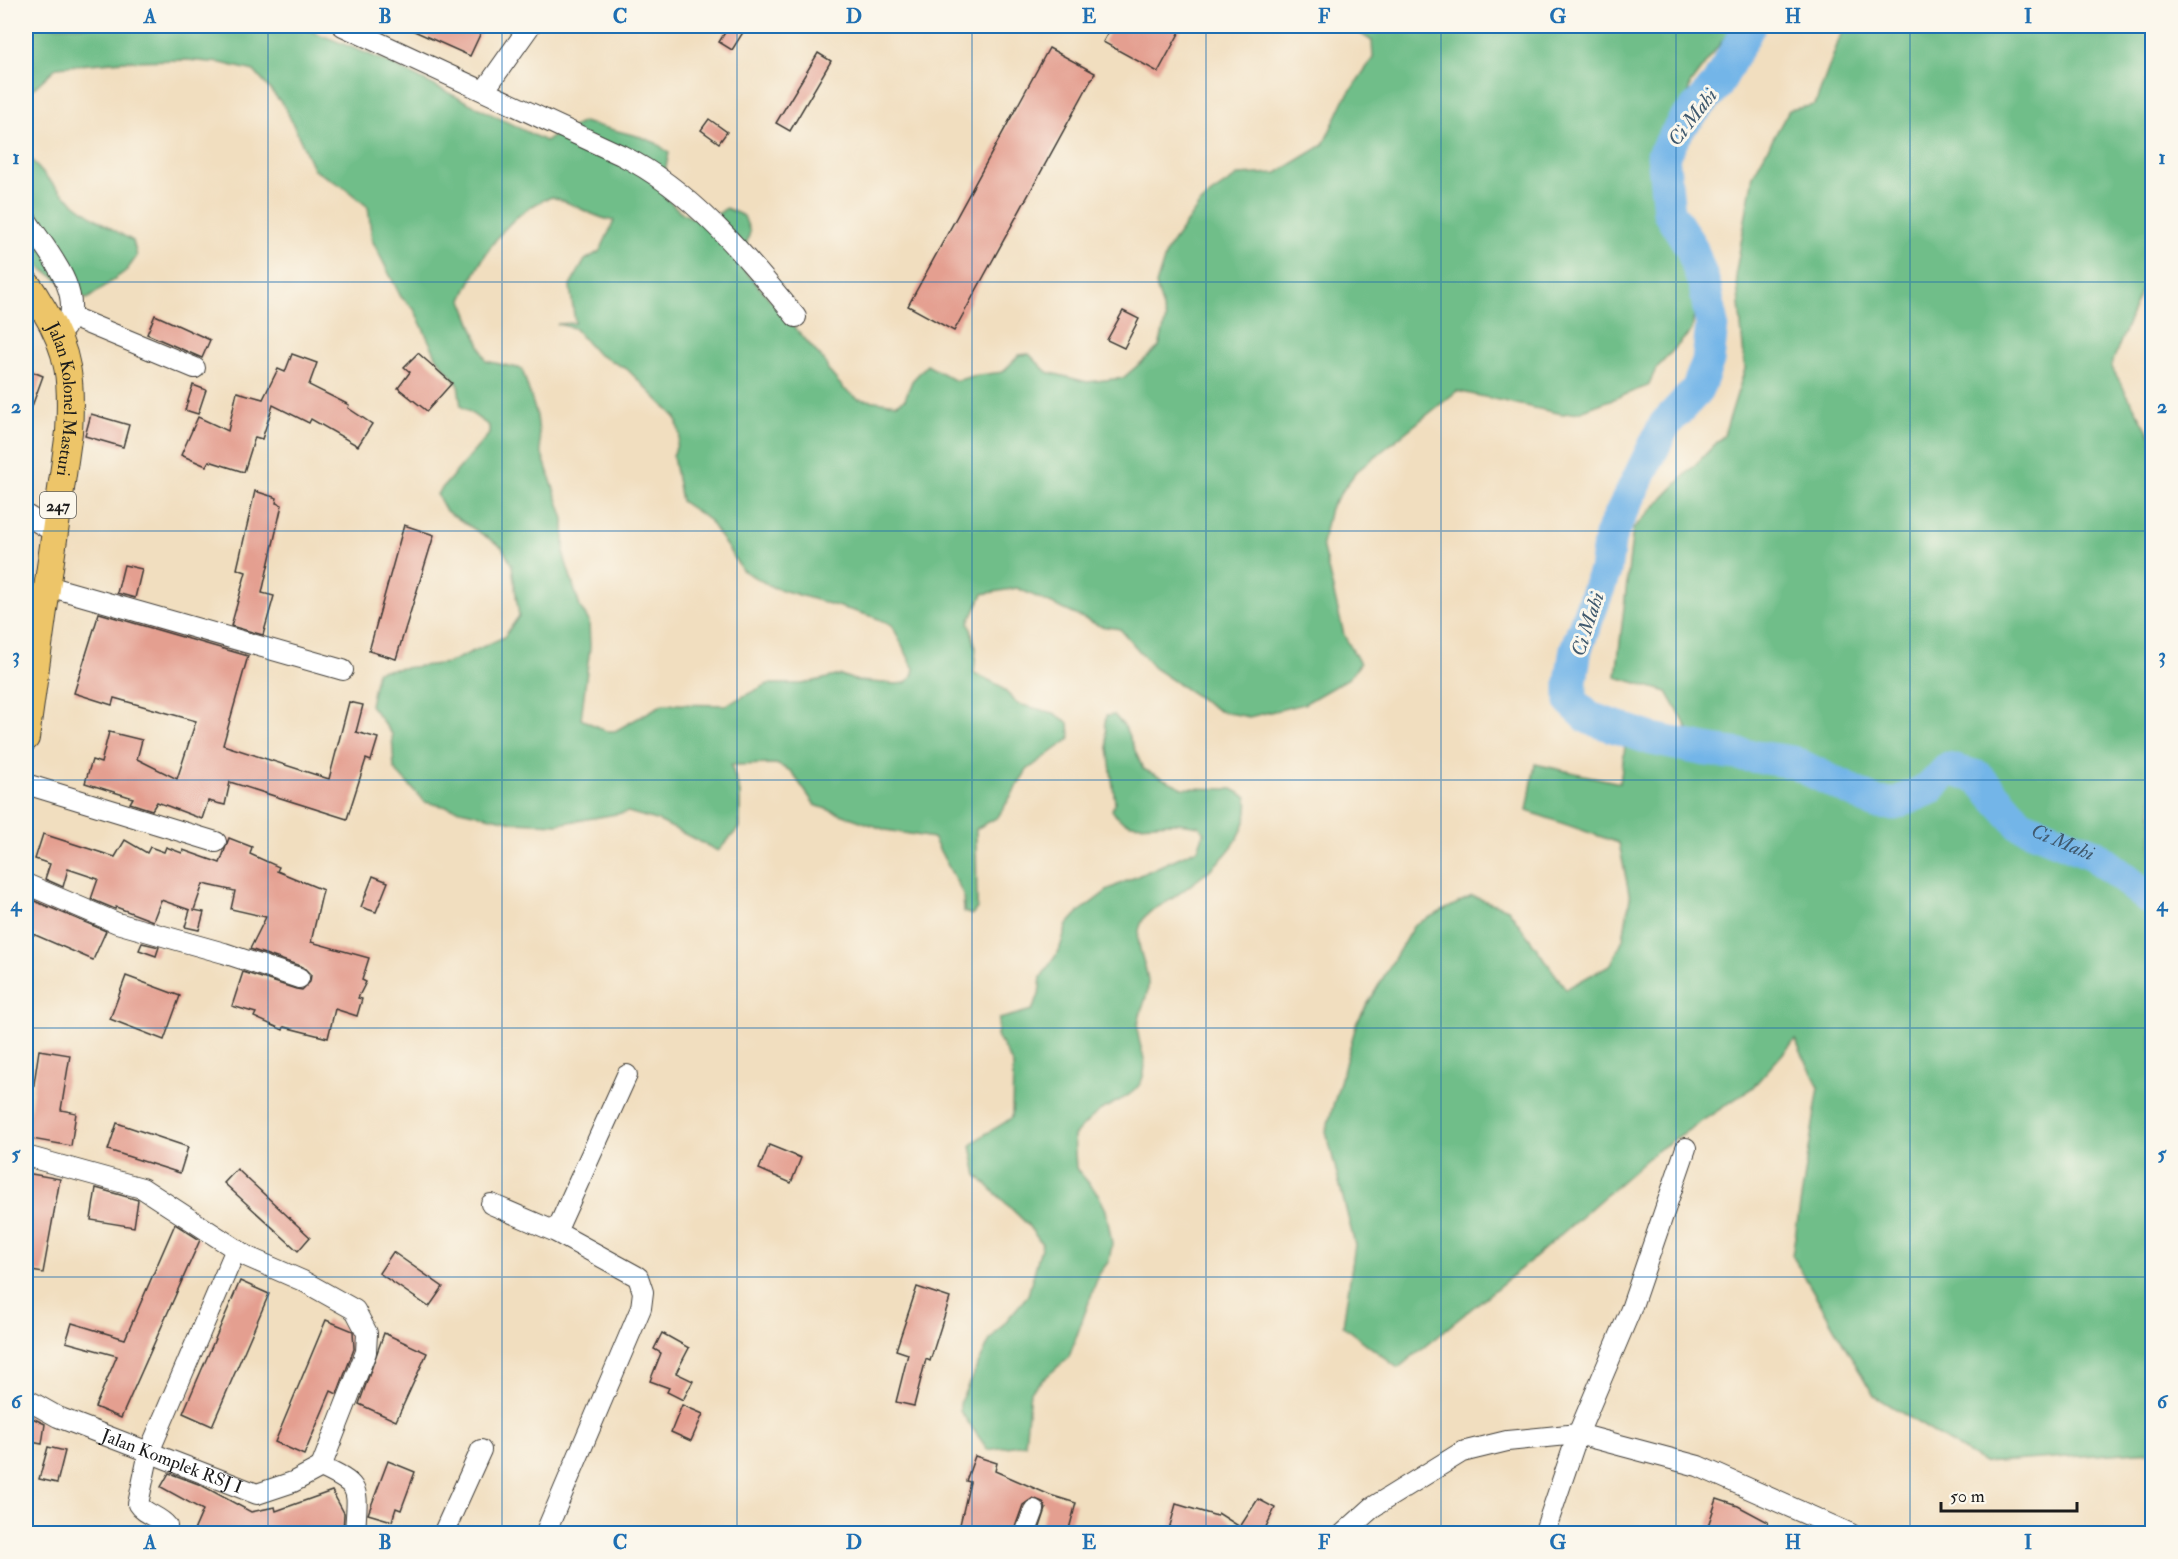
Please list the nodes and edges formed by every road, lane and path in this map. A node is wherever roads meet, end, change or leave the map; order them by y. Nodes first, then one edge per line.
1 (343, 26) edge
2 (530, 26) edge
3 (484, 91) junction
4 (26, 219) edge
5 (26, 283) edge
6 (796, 317) dead end
7 (66, 326) junction
8 (195, 368) dead end
9 (26, 515) edge
10 (54, 532) junction
11 (48, 586) junction
12 (343, 670) dead end
13 (26, 738) edge
14 (26, 784) edge
15 (216, 842) dead end
16 (26, 884) edge
17 (299, 978) dead end
18 (627, 1075) dead end
19 (1686, 1148) dead end
20 (26, 1156) edge
21 (491, 1204) dead end
22 (556, 1232) junction
23 (236, 1249) junction
24 (26, 1399) edge
25 (1578, 1434) junction
26 (481, 1450) dead end
27 (149, 1452) junction
28 (321, 1467) junction
29 (1034, 1510) dead end
30 (166, 1533) edge
31 (355, 1533) edge
32 (443, 1533) edge
33 (544, 1533) edge
34 (1025, 1533) edge
35 (1343, 1533) edge
36 (1544, 1533) edge
37 (1851, 1533) edge

1 - 3 street
2 - 3 street
3 - 6 street
4 - 7 street
5 - 7 main road, Jalan Kolonel Masturi / 247
7 - 8 street
7 - 10 main road, Jalan Kolonel Masturi / 247
9 - 10 street
10 - 11 main road, Jalan Kolonel Masturi / 247
11 - 12 street
11 - 13 main road, Jalan Kolonel Masturi / 247
14 - 15 street
16 - 17 street
18 - 22 street
19 - 25 street
20 - 23 street
21 - 22 street
22 - 33 street
23 - 27 street
23 - 28 street
24 - 27 street, Jalan Komplek RSJ I
25 - 35 street
25 - 36 street
25 - 37 street
26 - 32 street
27 - 28 street, Jalan Komplek RSJ I
27 - 30 street
28 - 31 street
29 - 34 street

